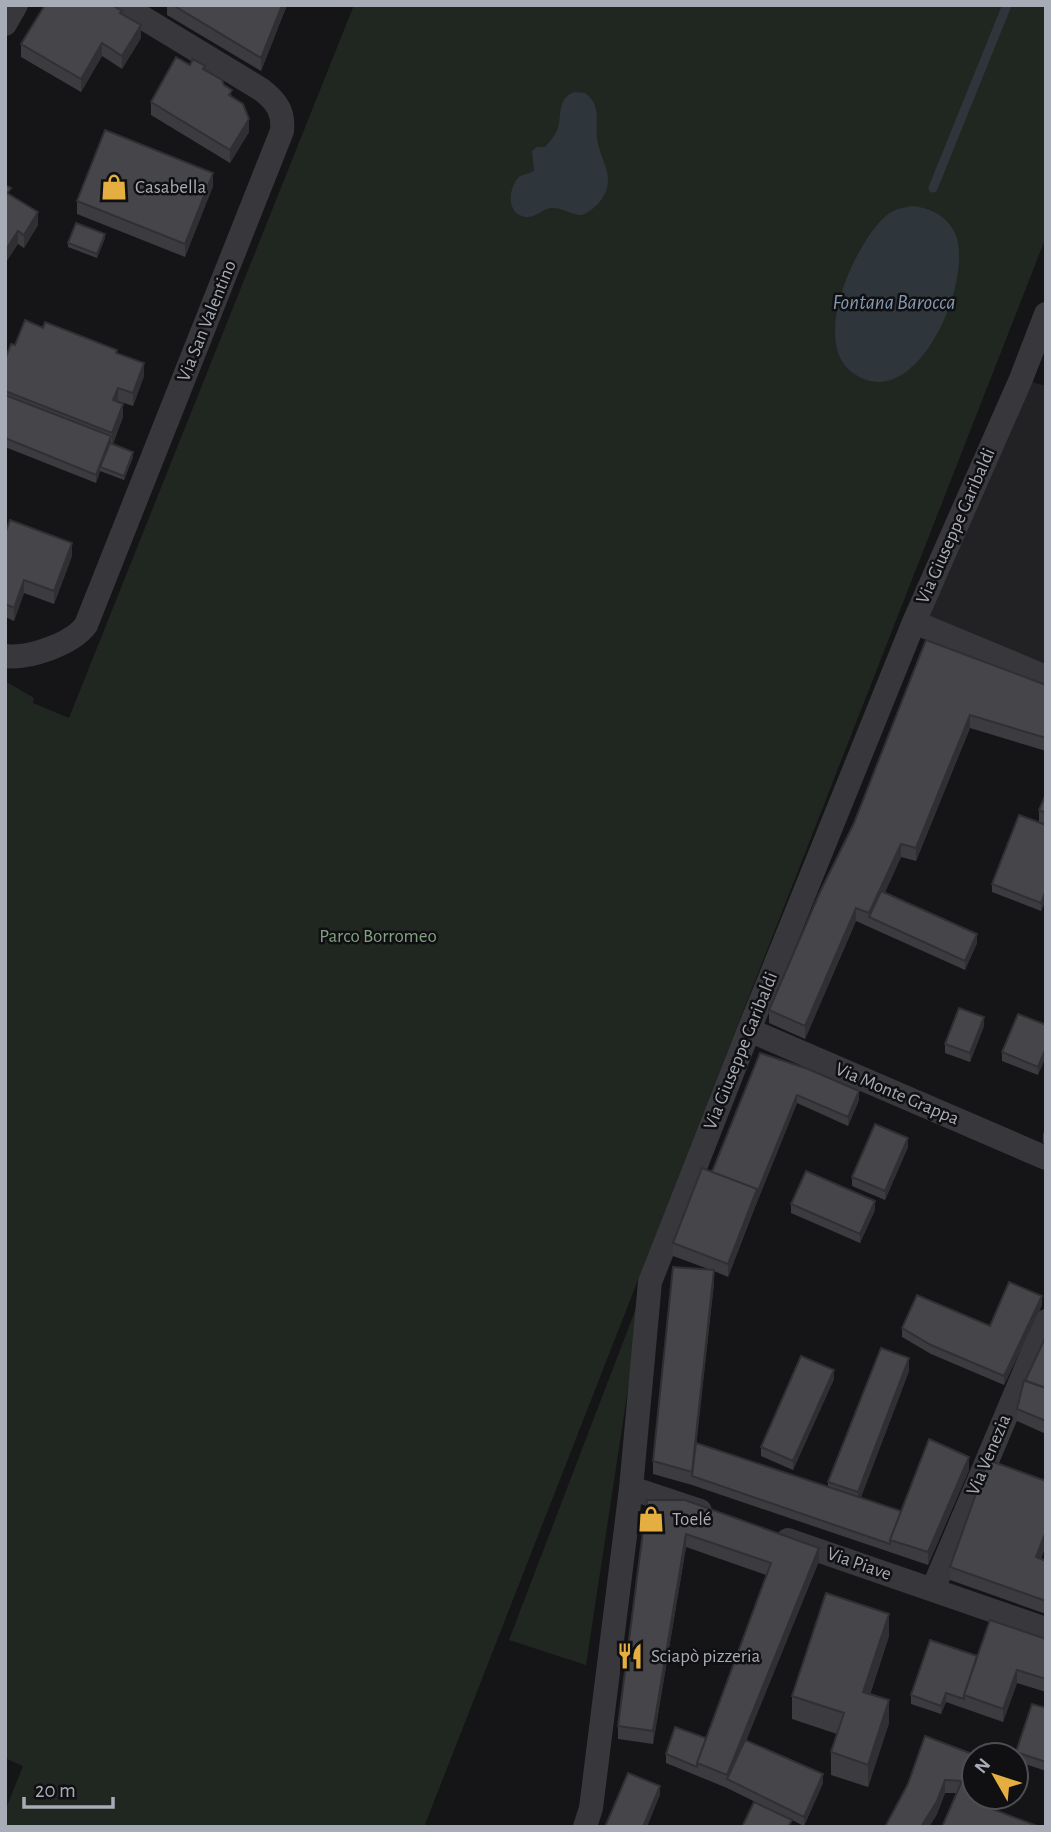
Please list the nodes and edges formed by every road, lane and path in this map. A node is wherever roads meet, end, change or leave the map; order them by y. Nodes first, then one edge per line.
1 (16, 5) edge
2 (122, 5) edge
3 (5, 24) edge
4 (1046, 314) edge
5 (914, 622) junction
6 (5, 656) edge
7 (1046, 677) edge
8 (749, 1030) junction
9 (1046, 1157) edge
10 (1046, 1321) edge
11 (631, 1488) junction
12 (723, 1518) edge
13 (762, 1532) edge
14 (933, 1589) junction
15 (1046, 1629) edge
16 (585, 1827) edge

1 - 3 street
2 - 6 street, Via San Valentino
4 - 5 street, Via Giuseppe Garibaldi
5 - 7 street
5 - 8 street, Via Giuseppe Garibaldi
8 - 9 street, Via Monte Grappa
8 - 11 street, Via Giuseppe Garibaldi
10 - 14 street, Via Venezia
11 - 12 street
11 - 16 street, Via Giuseppe Garibaldi
13 - 14 street, Via Piave
14 - 15 street, Via Piave

